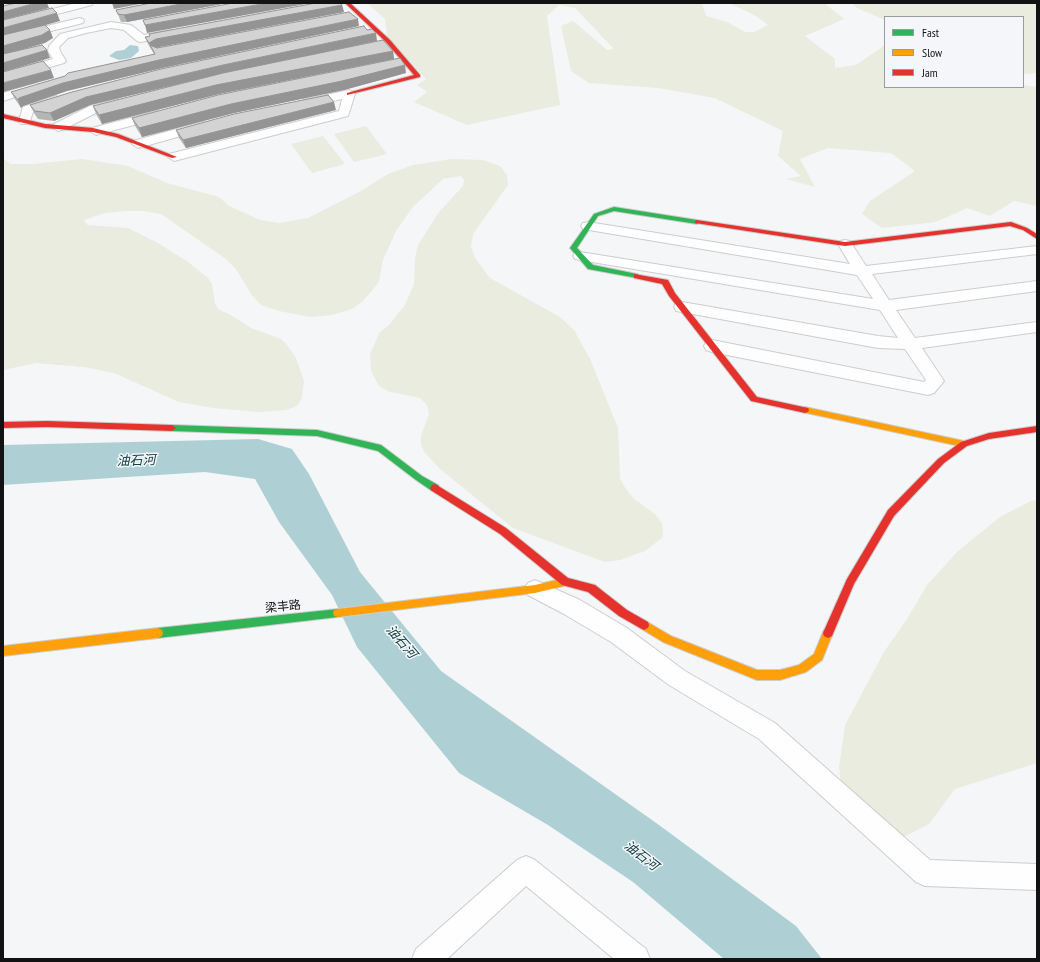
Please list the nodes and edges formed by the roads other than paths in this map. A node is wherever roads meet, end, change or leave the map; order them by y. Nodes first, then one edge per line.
1 (88, 3) edge
2 (347, 3) edge
3 (110, 14) dead end
4 (357, 14) junction
5 (342, 17) edge
6 (142, 24) edge
7 (3, 25) edge
8 (126, 27) junction
9 (373, 28) junction
10 (180, 32) edge
11 (358, 32) edge
12 (3, 40) edge
13 (390, 43) junction
14 (54, 46) junction
15 (374, 46) edge
16 (40, 50) edge
17 (405, 61) junction
18 (389, 64) edge
19 (3, 78) edge
20 (48, 84) edge
21 (349, 94) junction
22 (3, 97) edge
23 (64, 97) edge
24 (132, 99) edge
25 (295, 105) edge
26 (165, 113) edge
27 (3, 116) edge
28 (25, 121) junction
29 (212, 124) edge
30 (58, 127) junction
31 (96, 131) junction
32 (138, 144) junction
33 (174, 157) joint
34 (588, 226) junction
35 (1037, 237) edge
36 (845, 244) junction
37 (1037, 250) edge
38 (580, 256) junction
39 (862, 271) junction
40 (1037, 286) edge
41 (886, 306) junction
42 (682, 307) junction
43 (1037, 327) edge
44 (910, 344) junction
45 (712, 346) junction
46 (3, 425) edge
47 (1037, 429) edge
48 (964, 444) junction
49 (565, 582) junction
50 (535, 589) junction
51 (3, 651) edge
52 (1037, 877) edge
53 (426, 959) edge
54 (636, 959) edge

1 - 7 street
2 - 4 street
3 - 12 street
4 - 5 street
4 - 9 street
6 - 8 street
8 - 10 street
8 - 14 street
9 - 11 street
9 - 13 street
13 - 15 street
13 - 17 street
14 - 16 street
14 - 19 street
17 - 18 street
17 - 21 street
20 - 22 street
21 - 25 street
21 - 33 street
23 - 28 street
24 - 30 street
26 - 31 street
27 - 28 street
28 - 30 street
29 - 32 street
30 - 31 street
31 - 32 street
32 - 33 street
34 - 36 street
34 - 38 street
34 - 39 street
35 - 36 street
36 - 39 street
37 - 39 street
38 - 41 street
38 - 42 street
39 - 41 street
40 - 41 street
41 - 44 street
42 - 44 street
42 - 45 street
43 - 44 street
44 - 45 street
45 - 48 street
46 - 49 street
47 - 48 street
48 - 49 street
49 - 50 street, 梁丰路
50 - 51 street, 梁丰路
50 - 52 street
53 - 54 street

